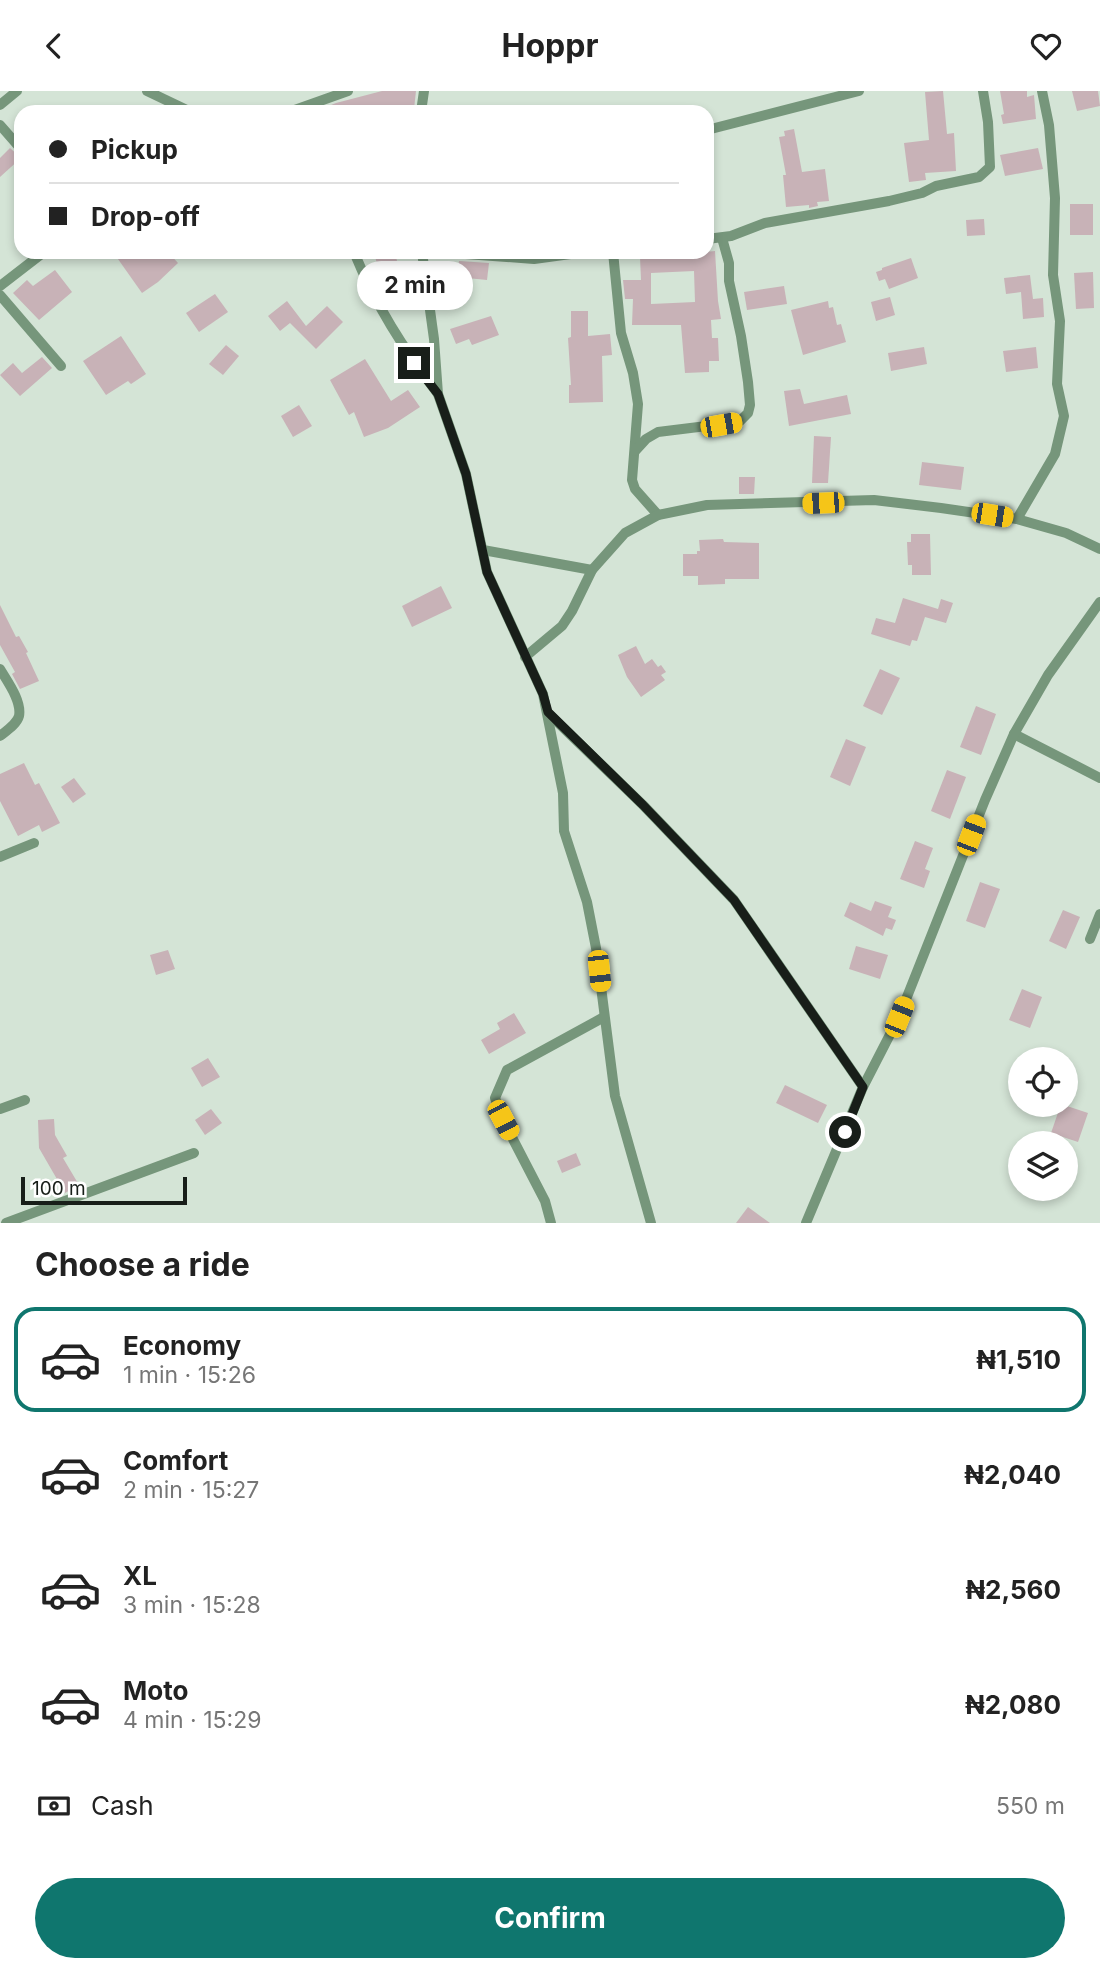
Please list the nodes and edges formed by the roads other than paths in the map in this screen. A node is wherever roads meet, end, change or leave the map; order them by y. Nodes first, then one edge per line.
1 (17, 91) edge
2 (147, 91) edge
3 (348, 91) edge
4 (859, 91) edge
5 (983, 91) edge
6 (1042, 91) edge
7 (0, 105) edge
8 (176, 105) edge
9 (309, 105) edge
10 (0, 125) edge
11 (714, 128) edge
12 (14, 141) edge
13 (722, 238) junction
14 (714, 239) edge
15 (35, 259) edge
16 (357, 259) edge
17 (423, 259) edge
18 (615, 259) edge
19 (0, 286) edge
20 (0, 295) edge
21 (61, 366) dead end
22 (438, 394) junction
23 (635, 451) junction
24 (658, 515) junction
25 (1017, 519) junction
26 (1100, 549) edge
27 (483, 550) junction
28 (592, 570) junction
29 (1100, 603) edge
30 (525, 657) junction
31 (0, 669) edge
32 (548, 712) junction
33 (1014, 734) junction
34 (0, 736) edge
35 (1100, 778) edge
36 (34, 843) dead end
37 (0, 857) edge
38 (1100, 914) edge
39 (1090, 939) dead end
40 (604, 1017) junction
41 (863, 1087) junction
42 (25, 1100) dead end
43 (0, 1109) edge
44 (194, 1153) dead end
45 (6, 1223) edge
46 (551, 1223) edge
47 (651, 1223) edge
48 (806, 1223) edge

1 - 7 street
2 - 8 street
3 - 9 street
4 - 11 street
5 - 13 street
6 - 25 street
10 - 12 street
13 - 14 street
13 - 23 street
15 - 19 street
16 - 22 street
17 - 22 street
18 - 23 street
20 - 21 street
22 - 27 street
23 - 24 street
24 - 25 street
24 - 28 street
25 - 26 street
27 - 28 street
27 - 30 street
28 - 30 street
29 - 33 street
30 - 32 street
31 - 34 street
32 - 40 street
32 - 41 street
33 - 35 street
33 - 41 street
36 - 37 street
38 - 39 street
40 - 46 street
40 - 47 street
41 - 48 street
42 - 43 street
44 - 45 street

